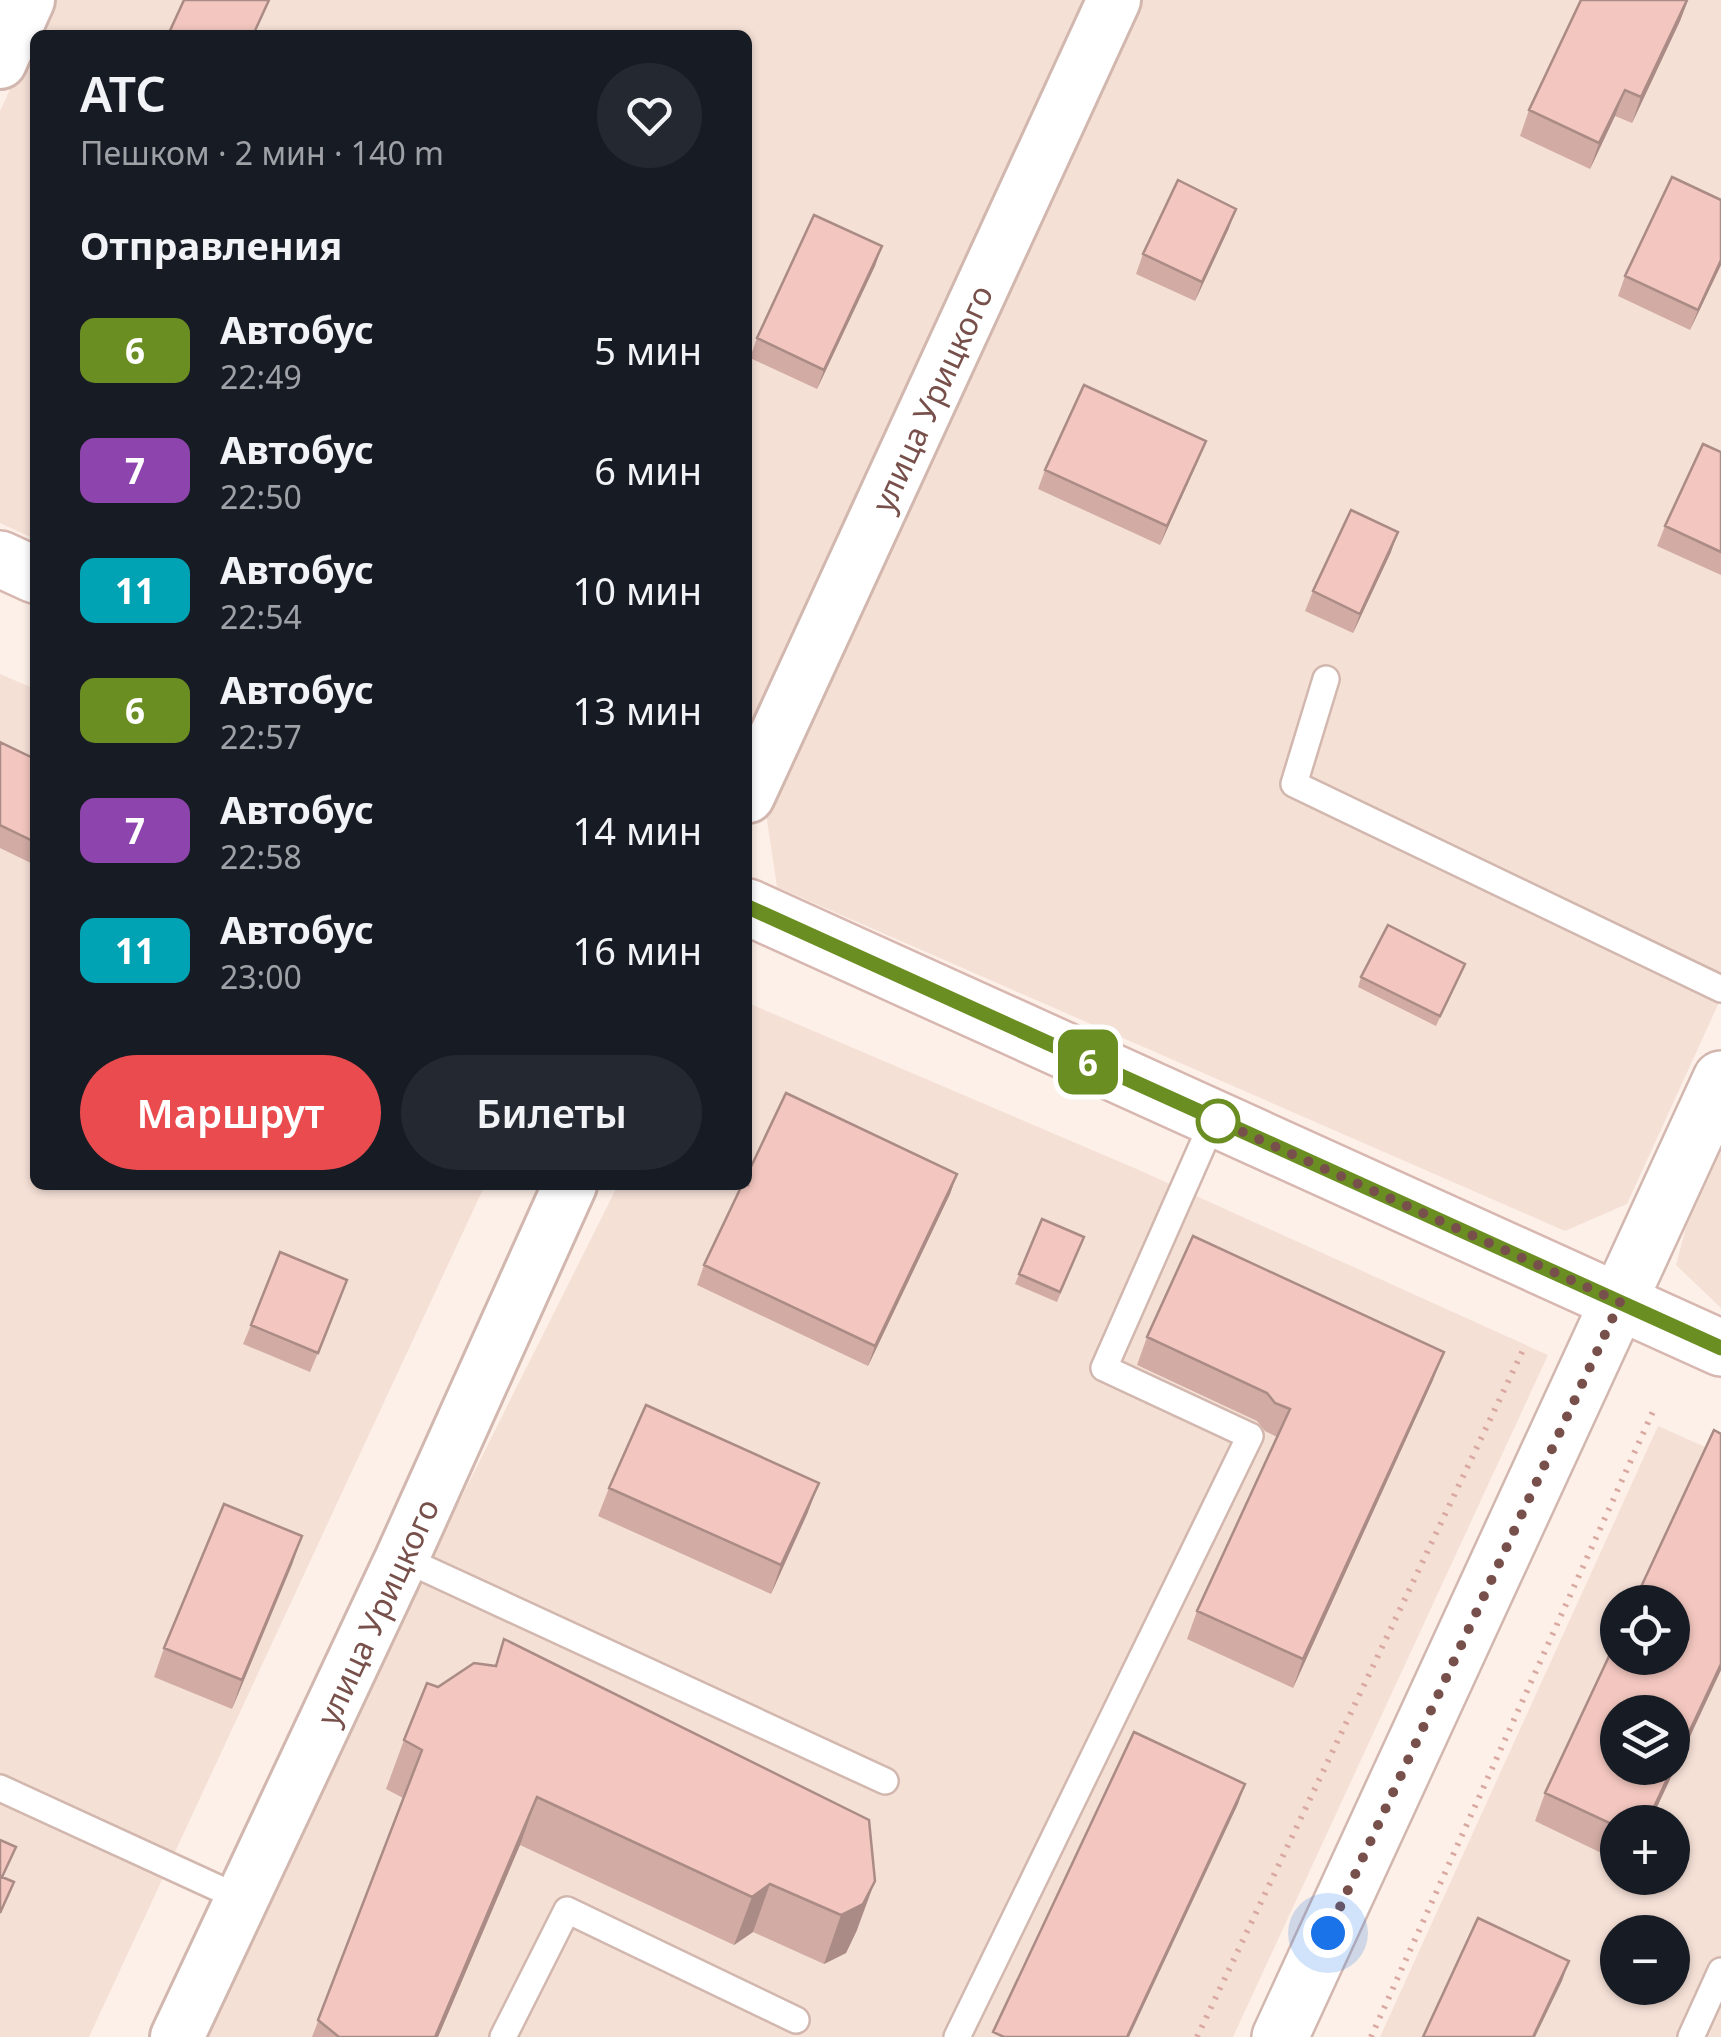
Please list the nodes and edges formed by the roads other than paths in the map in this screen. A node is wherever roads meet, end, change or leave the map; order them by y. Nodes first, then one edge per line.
1 (28, 0) edge
2 (1114, 0) edge
3 (0, 62) edge
4 (0, 559) edge
5 (30, 573) edge
6 (1326, 679) dead end
7 (752, 787) edge
8 (752, 909) edge
9 (1721, 989) edge
10 (1721, 1079) edge
11 (1214, 1119) junction
12 (568, 1190) edge
13 (1620, 1302) junction
14 (1721, 1348) edge
15 (402, 1558) junction
16 (886, 1781) dead end
17 (0, 1788) edge
18 (244, 1900) junction
19 (1721, 1971) edge
20 (796, 2020) dead end
21 (178, 2037) edge
22 (503, 2037) edge
23 (957, 2037) edge
24 (1280, 2037) edge
25 (1691, 2037) edge

1 - 3 street
2 - 7 street, улица Урицкого
4 - 5 main road
6 - 9 lane
8 - 11 main road
10 - 13 main road
11 - 13 main road
11 - 23 lane
12 - 15 street, улица Урицкого
13 - 14 main road
13 - 24 main road
15 - 16 lane
15 - 18 street, улица Урицкого
17 - 18 lane
18 - 21 street, улица Урицкого
19 - 25 lane
20 - 22 lane

